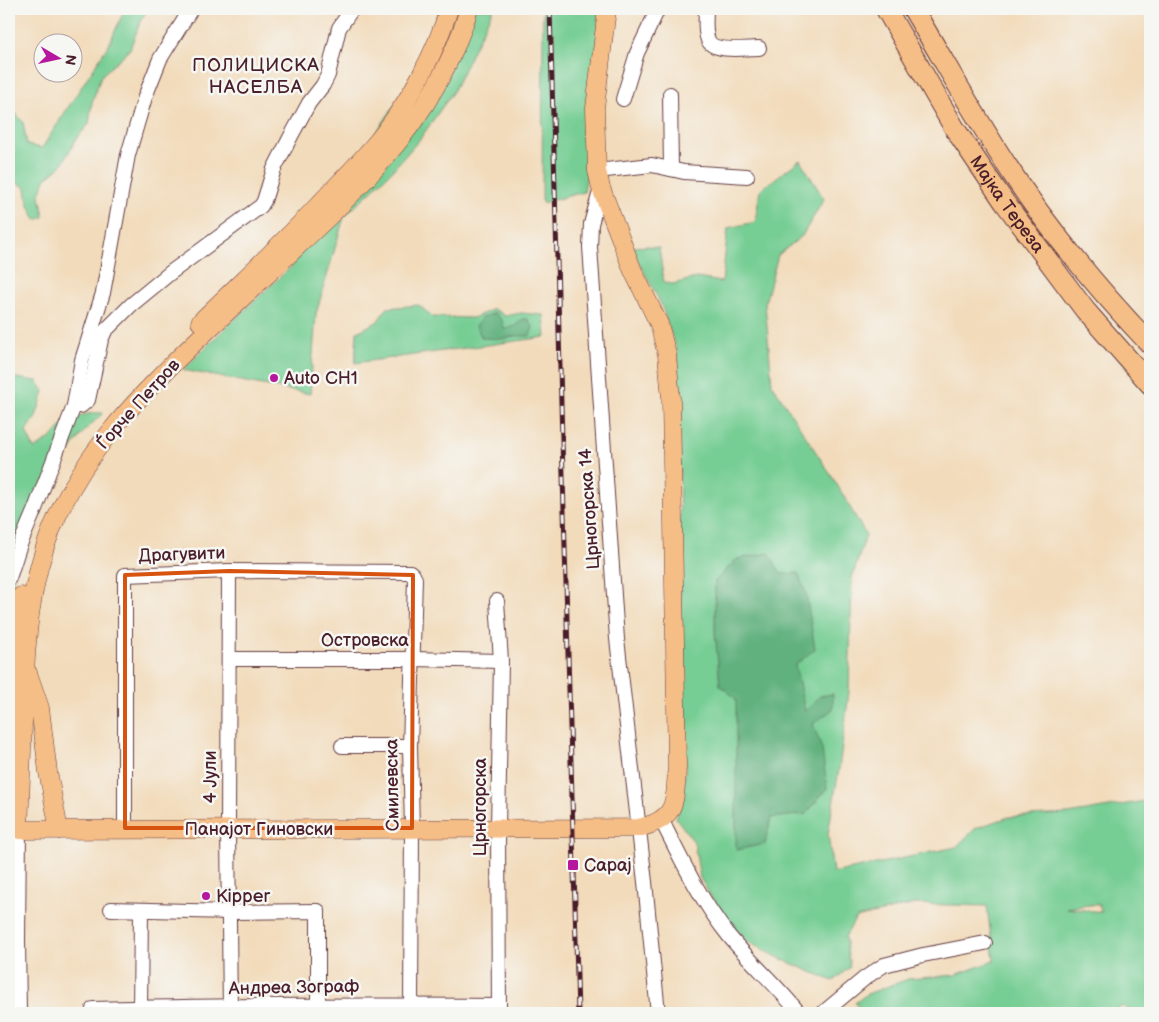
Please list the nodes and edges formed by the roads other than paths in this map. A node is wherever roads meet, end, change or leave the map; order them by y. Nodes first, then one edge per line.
1 (191, 9) edge
2 (352, 9) edge
3 (449, 9) edge
4 (469, 9) edge
5 (607, 9) edge
6 (658, 9) edge
7 (706, 9) edge
8 (886, 9) edge
9 (913, 9) edge
10 (759, 48) dead end
11 (670, 94) dead end
12 (622, 99) dead end
13 (671, 169) junction
14 (747, 176) dead end
15 (599, 179) junction
16 (1150, 344) edge
17 (1150, 384) edge
18 (74, 406) junction
19 (230, 571) junction
20 (404, 572) joint
21 (9, 578) edge
22 (497, 601) dead end
23 (229, 659) junction
24 (412, 659) junction
25 (501, 661) junction
26 (15, 664) edge
27 (13, 729) edge
28 (342, 746) dead end
29 (410, 746) junction
30 (9, 753) edge
31 (662, 820) junction
32 (12, 826) edge
33 (125, 828) junction
34 (412, 828) junction
35 (638, 828) junction
36 (498, 829) junction
37 (59, 830) junction
38 (228, 830) junction
39 (9, 859) edge
40 (9, 884) edge
41 (111, 909) dead end
42 (141, 910) junction
43 (229, 912) junction
44 (985, 943) dead end
45 (411, 1006) junction
46 (318, 1009) edge
47 (140, 1010) edge
48 (230, 1010) edge
49 (499, 1010) edge
50 (18, 1013) edge
51 (93, 1013) edge
52 (658, 1013) edge
53 (799, 1013) edge
54 (823, 1013) edge

1 - 18 street
2 - 18 street
3 - 26 main road, Ѓорче Петров
4 - 26 main road, Ѓорче Петров
5 - 15 main road
6 - 12 street
7 - 10 street
8 - 17 highway, Мајка Тереза
9 - 16 highway, Мајка Тереза
11 - 13 street
13 - 14 street
13 - 15 street
15 - 31 main road
15 - 35 street, Црногорска 14
18 - 21 street
19 - 20 street, Драгувити
19 - 23 street, 4 Јули
19 - 33 street, Драгувити
20 - 24 street, Смилевска
22 - 25 street, Црногорска
23 - 24 street, Островска
23 - 38 street, 4 Јули
24 - 25 street, Островска
24 - 29 street, Смилевска
25 - 36 street, Црногорска
26 - 27 main road, Ѓорче Петров
26 - 37 main road
27 - 30 main road, Ѓорче Петров
27 - 32 main road, Ѓорче Петров
28 - 29 street
29 - 34 street, Смилевска
31 - 35 main road, Панајот Гиновски
31 - 53 street
32 - 37 main road, Панајот Гиновски
32 - 39 street, Ѓорче Петров
32 - 50 street, Ѓорче Петров
33 - 37 main road, Панајот Гиновски
33 - 38 main road, Панајот Гиновски
34 - 36 main road, Панајот Гиновски
34 - 38 main road, Панајот Гиновски
34 - 45 street, Смилевска
35 - 36 main road, Панајот Гиновски
35 - 52 street, Црногорска 14
36 - 49 street, Црногорска
38 - 43 street, 4 Јули
39 - 40 street, Ѓорче Петров
41 - 42 street
42 - 43 street
42 - 47 street
43 - 46 street
43 - 48 street, 4 Јули
44 - 54 street
45 - 46 street, Андреа Зограф
45 - 49 street, Андреа Зограф
46 - 48 street, Андреа Зограф
47 - 48 street, Андреа Зограф
47 - 51 street, Андреа Зограф

